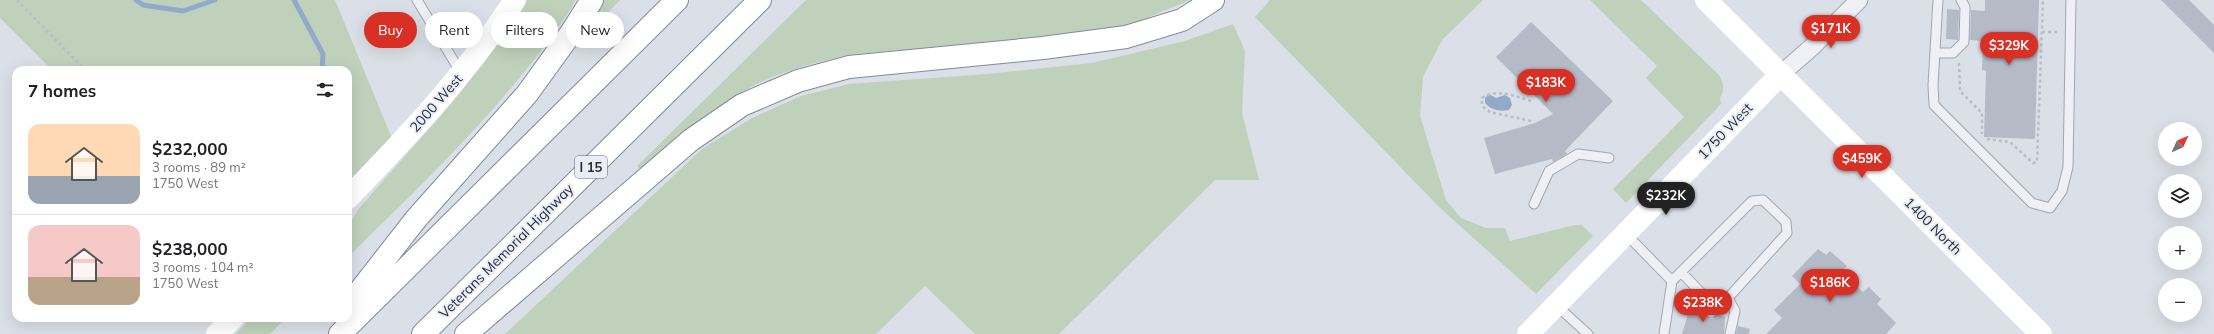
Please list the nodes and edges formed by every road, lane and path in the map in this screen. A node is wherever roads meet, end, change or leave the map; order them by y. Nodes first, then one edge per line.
1 (17, 0) edge
2 (418, 0) edge
3 (515, 0) edge
4 (592, 0) edge
5 (677, 0) edge
6 (760, 0) edge
7 (1213, 0) edge
8 (1706, 0) edge
9 (1859, 0) edge
10 (1938, 0) edge
11 (1961, 0) edge
12 (2043, 0) edge
13 (2071, 0) edge
14 (2042, 32) junction
15 (2071, 32) junction
16 (1935, 53) junction
17 (1965, 59) dead end
18 (81, 66) edge
19 (462, 74) junction
20 (1781, 74) junction
21 (1531, 101) dead end
22 (1531, 121) dead end
23 (1609, 158) dead end
24 (352, 194) edge
25 (1534, 204) dead end
26 (1625, 233) junction
27 (1681, 272) junction
28 (1672, 281) junction
29 (1728, 298) junction
30 (352, 301) edge
31 (1714, 302) junction
32 (1556, 305) junction
33 (1711, 313) dead end
34 (229, 322) edge
35 (335, 322) edge
36 (217, 334) edge
37 (326, 334) edge
38 (340, 334) edge
39 (423, 334) edge
40 (466, 334) edge
41 (1528, 334) edge
42 (1588, 334) edge
43 (1664, 334) edge
44 (1730, 334) edge
45 (2041, 334) edge

1 - 18 path
2 - 19 lane
3 - 19 main road, 2000 West
4 - 30 main road
5 - 38 main road
6 - 39 main road, Veterans Memorial Highway / I 15
7 - 40 main road
8 - 20 main road, 1400 North
9 - 20 street, 1750 West
10 - 16 lane
11 - 16 lane
12 - 14 path
13 - 15 lane
14 - 15 path
14 - 17 path
15 - 16 lane
19 - 24 main road, 2000 West
20 - 26 main road, 1750 West
20 - 45 main road, 1400 North
21 - 22 path
23 - 25 lane
26 - 28 lane
26 - 32 main road, 1750 West
27 - 28 lane
27 - 29 lane
27 - 31 lane
28 - 43 lane
29 - 31 lane
29 - 44 lane
31 - 33 lane
32 - 41 main road, 1750 West
32 - 42 lane
34 - 36 main road
35 - 37 main road

